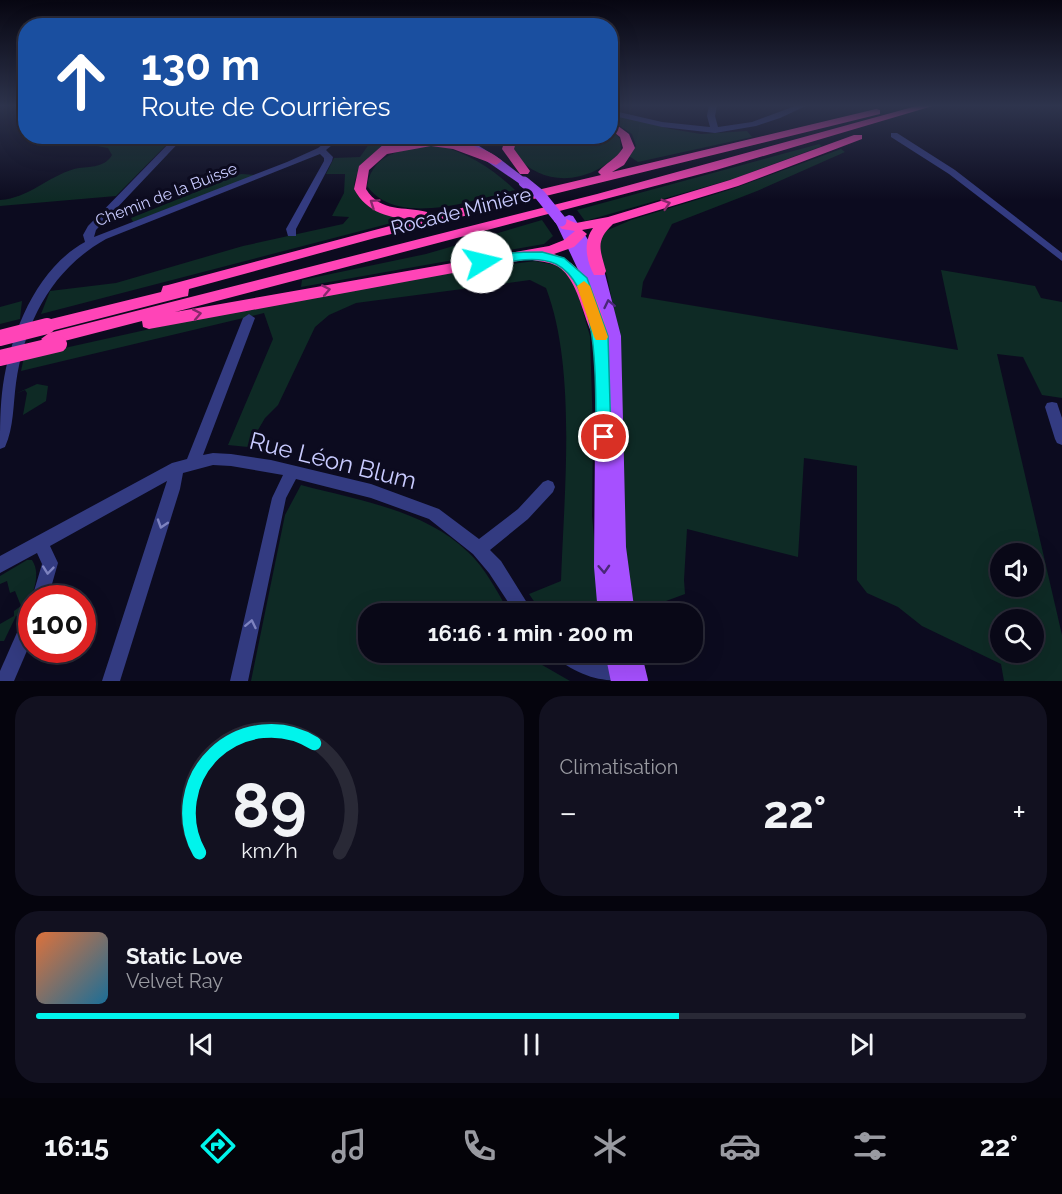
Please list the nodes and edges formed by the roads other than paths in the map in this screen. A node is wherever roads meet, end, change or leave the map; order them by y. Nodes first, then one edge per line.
1 (625, 137) edge
2 (767, 137) edge
3 (788, 137) edge
4 (825, 137) edge
5 (858, 137) edge
6 (897, 137) edge
7 (173, 144) edge
8 (329, 144) edge
9 (390, 144) edge
10 (412, 144) edge
11 (451, 144) edge
12 (473, 144) edge
13 (475, 144) edge
14 (510, 144) edge
15 (321, 150) junction
16 (376, 156) junction
17 (496, 161) junction
18 (527, 177) junction
19 (566, 186) junction
20 (471, 209) junction
21 (610, 221) junction
22 (572, 229) junction
23 (292, 234) dead end
24 (90, 242) junction
25 (518, 256) junction
26 (1062, 258) edge
27 (599, 271) junction
28 (249, 318) dead end
29 (52, 336) junction
30 (601, 336) junction
31 (0, 338) edge
32 (0, 352) edge
33 (0, 358) edge
34 (1052, 407) dead end
35 (1062, 439) edge
36 (0, 443) edge
37 (185, 465) junction
38 (292, 471) junction
39 (548, 487) dead end
40 (40, 543) junction
41 (479, 549) junction
42 (0, 565) edge
43 (44, 585) edge
44 (519, 603) edge
45 (608, 603) edge
46 (624, 603) edge
47 (18, 651) edge
48 (576, 663) edge
49 (617, 663) edge
50 (634, 663) edge
51 (5, 681) edge
52 (111, 681) edge
53 (238, 681) edge
54 (621, 681) edge
55 (638, 681) edge
56 (644, 681) edge

1 - 19 highway
2 - 19 highway
3 - 29 highway, Rocade Minière
4 - 29 highway, Rocade Minière
21 -> 5 highway
6 - 26 street
7 - 24 street
8 - 15 street, Chemin de la Buisse
9 - 16 highway
10 - 16 highway
11 - 17 highway
12 - 17 main road
13 - 18 main road
14 - 18 highway
15 - 23 street
15 - 24 street, Chemin de la Buisse
20 -> 16 highway
17 - 18 main road
18 - 22 main road, bridge
19 - 20 highway
20 - 29 highway
21 - 22 highway
21 - 27 highway
22 - 25 highway
22 - 27 main road
22 - 30 main road
24 - 36 street
29 -> 25 highway
25 - 30 highway
46 -> 27 main road
28 - 37 street
29 - 31 highway, Rocade Minière, bridge
29 - 32 highway, Rocade Minière
29 - 33 highway, bridge
30 -> 45 main road
34 - 35 street
37 - 38 street, Rue Léon Blum
37 - 40 street, Rue Léon Blum
37 -> 52 street
38 - 41 street, Rue Léon Blum
53 -> 38 street
39 - 41 street
40 - 42 street, Rue Léon Blum
40 -> 43 street
41 - 44 street, Rue Léon Blum
47 - 51 street
48 - 56 street
49 - 54 main road, bridge
50 - 55 main road, bridge

